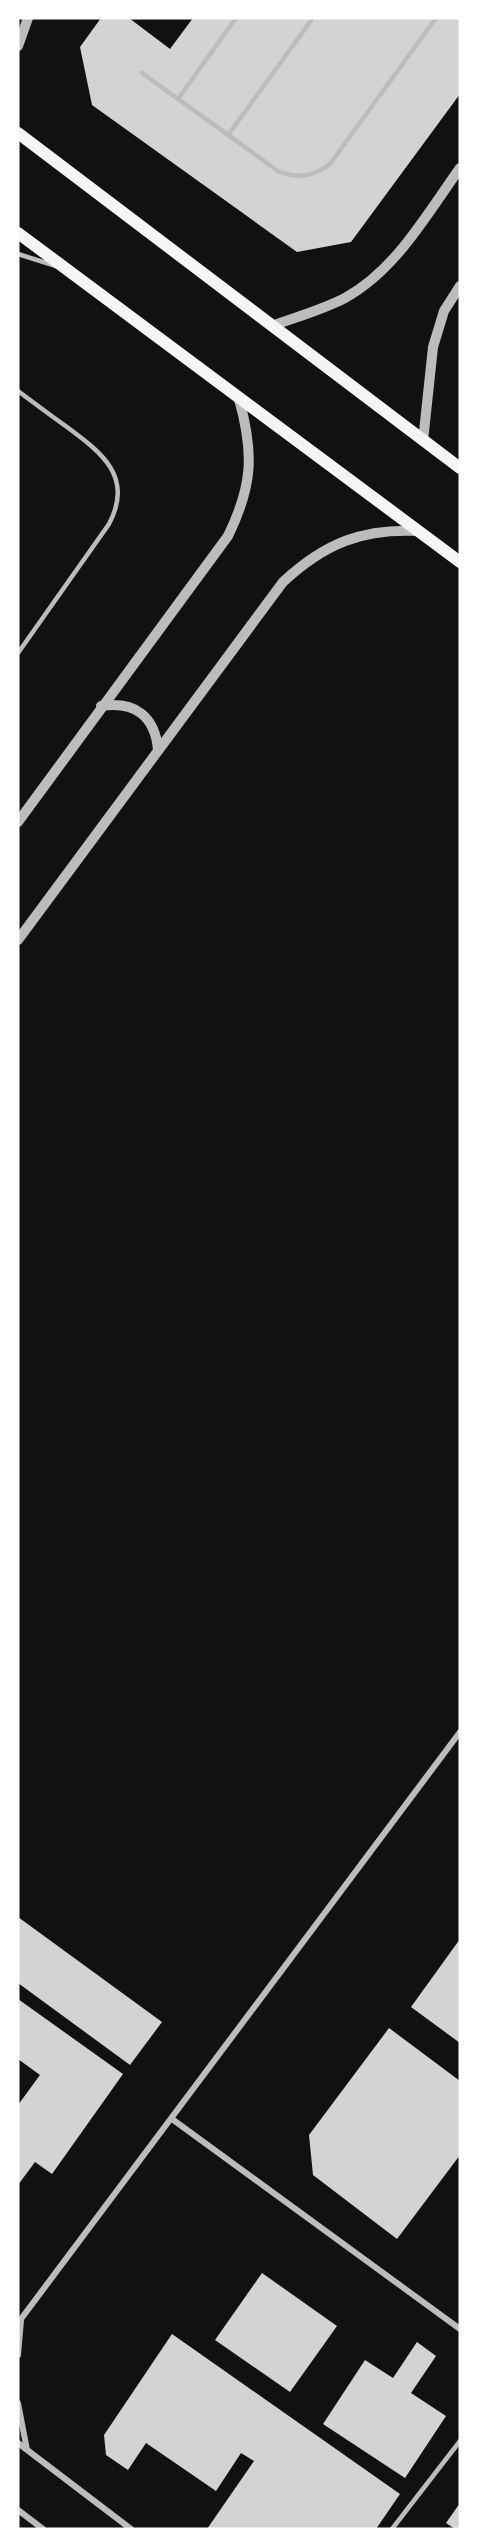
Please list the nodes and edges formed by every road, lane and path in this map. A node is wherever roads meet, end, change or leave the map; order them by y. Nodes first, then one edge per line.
1 (28, 18) edge
2 (236, 18) edge
3 (314, 18) edge
4 (436, 18) edge
5 (18, 46) edge
6 (142, 73) dead end
7 (178, 99) junction
8 (18, 133) edge
9 (228, 135) junction
10 (460, 168) edge
11 (18, 233) edge
12 (18, 254) edge
13 (65, 268) junction
14 (460, 286) edge
15 (272, 326) junction
16 (18, 392) edge
17 (239, 399) junction
18 (423, 441) junction
19 (460, 468) edge
20 (420, 531) junction
21 (460, 562) edge
22 (18, 653) edge
23 (101, 706) junction
24 (158, 750) junction
25 (18, 822) edge
26 (18, 940) edge
27 (460, 1732) edge
28 (172, 2119) junction
29 (20, 2322) edge
30 (460, 2330) edge
31 (18, 2355) edge
32 (18, 2403) edge
33 (460, 2441) edge
34 (18, 2443) edge
35 (27, 2450) junction
36 (18, 2510) edge
37 (43, 2529) edge
38 (131, 2529) edge
39 (392, 2529) edge

1 - 5 street
2 - 7 lane
3 - 9 lane
4 - 9 lane
6 - 7 lane
7 - 9 lane
8 - 15 main road
10 - 15 street
11 - 13 main road
12 - 13 lane
13 - 17 main road
14 - 18 street
15 - 18 main road
16 - 22 lane
17 - 20 main road
17 - 23 street
18 - 19 main road
20 - 21 main road
20 - 24 street
23 - 24 street
23 - 25 street
24 - 26 street
27 - 28 street
28 - 29 street
28 - 30 street
29 - 31 street
32 - 35 street
33 - 39 lane
34 - 35 street
35 - 38 street
36 - 37 street

